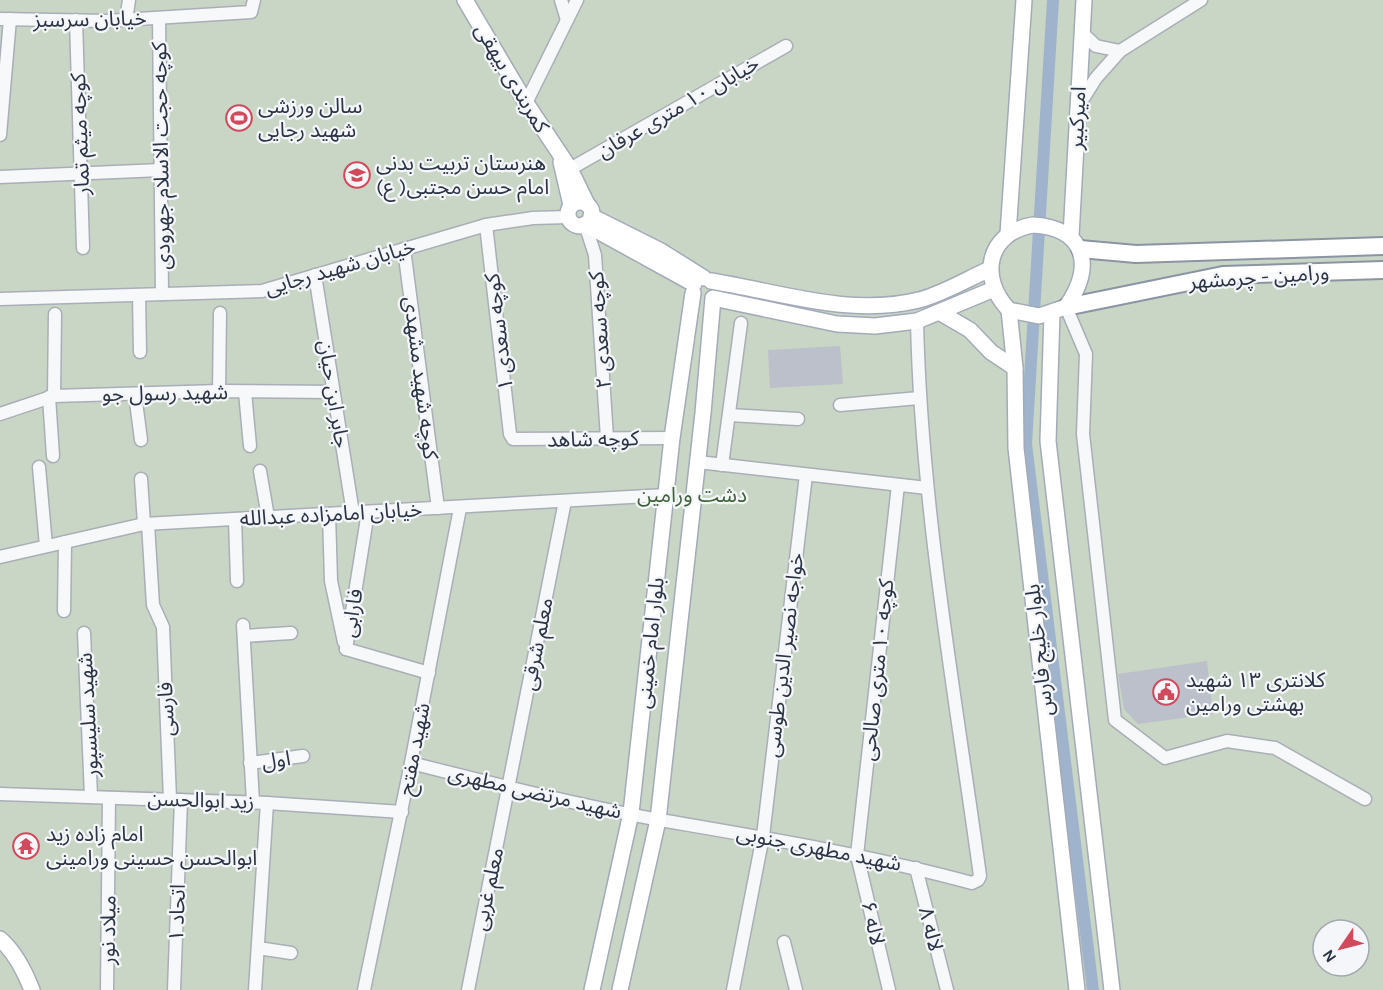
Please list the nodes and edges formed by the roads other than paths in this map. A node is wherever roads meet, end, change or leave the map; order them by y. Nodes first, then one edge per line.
1 (129, 0) edge
2 (465, 0) edge
3 (561, 0) edge
4 (577, 0) edge
5 (1024, 0) edge
6 (1084, 0) edge
7 (1201, 0) edge
8 (253, 6) edge
9 (159, 18) junction
10 (5, 19) edge
11 (76, 20) junction
12 (126, 20) junction
13 (567, 20) junction
14 (1081, 32) junction
15 (786, 46) dead end
16 (1120, 51) junction
17 (526, 104) junction
18 (1077, 109) junction
19 (0, 135) edge
20 (565, 162) junction
21 (161, 170) junction
22 (81, 172) junction
23 (0, 177) edge
24 (580, 213) junction
25 (486, 225) junction
26 (1008, 234) junction
27 (1075, 243) junction
28 (1383, 246) edge
29 (83, 248) dead end
30 (404, 249) junction
31 (990, 268) junction
32 (1383, 270) edge
33 (315, 275) junction
34 (700, 284) junction
35 (994, 289) junction
36 (162, 294) junction
37 (139, 295) junction
38 (713, 298) junction
39 (0, 299) edge
40 (1009, 310) junction
41 (939, 312) junction
42 (1046, 312) junction
43 (220, 313) dead end
44 (55, 314) dead end
45 (917, 321) junction
46 (741, 324) dead end
47 (140, 352) dead end
48 (1015, 368) junction
49 (219, 391) junction
50 (245, 392) junction
51 (333, 392) junction
52 (135, 394) junction
53 (52, 397) junction
54 (919, 398) junction
55 (840, 405) dead end
56 (0, 414) edge
57 (729, 415) junction
58 (798, 419) dead end
59 (607, 438) junction
60 (672, 438) junction
61 (513, 439) joint
62 (141, 440) dead end
63 (250, 446) dead end
64 (53, 456) dead end
65 (698, 462) junction
66 (722, 465) junction
67 (39, 467) dead end
68 (260, 471) dead end
69 (806, 475) junction
70 (141, 479) dead end
71 (898, 485) junction
72 (927, 488) junction
73 (666, 495) junction
74 (565, 501) junction
75 (438, 508) junction
76 (460, 508) junction
77 (368, 512) junction
78 (353, 513) junction
79 (329, 514) junction
80 (268, 518) junction
81 (234, 519) junction
82 (146, 524) junction
83 (65, 542) junction
84 (46, 546) junction
85 (0, 557) edge
86 (237, 581) dead end
87 (64, 611) dead end
88 (84, 633) dead end
89 (291, 633) dead end
90 (346, 650) junction
91 (429, 673) junction
92 (303, 756) dead end
93 (250, 763) junction
94 (411, 763) junction
95 (509, 788) junction
96 (0, 794) edge
97 (91, 796) junction
98 (109, 798) junction
99 (175, 799) junction
100 (1365, 799) dead end
101 (253, 802) junction
102 (267, 803) junction
103 (402, 812) junction
104 (631, 813) junction
105 (658, 820) junction
106 (763, 836) junction
107 (857, 855) junction
108 (916, 868) junction
109 (0, 939) edge
110 (784, 942) dead end
111 (258, 948) junction
112 (291, 953) dead end
113 (32, 990) edge
114 (107, 990) edge
115 (174, 990) edge
116 (255, 990) edge
117 (364, 990) edge
118 (468, 990) edge
119 (592, 990) edge
120 (620, 990) edge
121 (733, 990) edge
122 (796, 990) edge
123 (889, 990) edge
124 (947, 990) edge
125 (1077, 990) edge
126 (1112, 990) edge

1 - 12 street
2 - 17 main road, کمربندی بیهقی
3 - 13 street
4 - 13 street
5 - 26 main road
6 - 14 main road, امیرکبیر
7 - 16 street
8 - 9 street, خیابان سرسبز
9 - 12 street, خیابان سرسبز
9 - 21 street, کوچه حجت الاسلام جهرودی
10 - 11 street, خیابان سرسبز
10 - 19 street
11 - 12 street, خیابان سرسبز
11 - 22 street, کوچه میثم تمار
13 - 17 street
14 - 16 street
14 - 18 main road, امیرکبیر
15 - 20 street, خیابان ۱۰ متری عرفان
16 - 18 street
17 - 20 main road, کمربندی بیهقی
18 - 27 main road, امیرکبیر
20 - 24 main road, کمربندی بیهقی
21 - 22 street
21 - 36 street, کوچه حجت الاسلام جهرودی
22 - 23 street
22 - 29 street, کوچه میثم تمار
24 - 25 street, خیابان شهید رجایی
24 - 34 main road, خیابان شهید رجایی
24 - 59 street, کوچه سعدی ۲
25 - 30 street, خیابان شهید رجایی
25 - 61 street, کوچه سعدی ۱
26 - 27 main road
26 - 31 main road
27 - 28 highway, ورامین - چرمشهر
27 - 42 main road
30 - 33 street, خیابان شهید رجایی
30 - 75 street, کوچه شهید مشهدی
31 - 34 main road
31 - 35 main road
32 - 42 highway, ورامین - چرمشهر
33 - 36 street, خیابان شهید رجایی
33 - 51 street, جابر ابن حیان
34 - 38 main road
34 - 60 main road, بلوار امام خمینی
35 - 40 main road
35 - 41 main road
36 - 37 street, خیابان شهید رجایی
37 - 39 street, خیابان شهید رجایی
37 - 47 street
38 - 45 main road
38 - 65 main road, بلوار امام خمینی
40 - 42 main road
40 - 48 main road, بلوار خلیج فارس
41 - 45 main road
41 - 48 main road
42 - 100 street
42 - 126 main road, بلوار خلیج فارس
43 - 49 street
44 - 53 street
45 - 54 street
46 - 57 street
48 - 125 main road, بلوار خلیج فارس
49 - 50 street, شهید رسول جو
49 - 52 street, شهید رسول جو
50 - 51 street, شهید رسول جو
50 - 63 street
51 - 78 street, جابر ابن حیان
52 - 53 street, شهید رسول جو
52 - 62 street
53 - 56 street, شهید رسول جو
53 - 64 street
54 - 55 street
54 - 72 street
57 - 58 street
57 - 66 street
59 - 60 street, کوچه شاهد
59 - 61 street, کوچه شاهد
60 - 73 main road, بلوار امام خمینی
65 - 66 street
65 - 105 main road, بلوار امام خمینی
66 - 69 street
67 - 84 street
68 - 80 street
69 - 71 street
69 - 106 street, خواجه نصیر الدین طوسی
70 - 82 street, فارسی
71 - 72 street
71 - 107 street, کوچه ۱۰ متری صالحی
72 - 108 street, شهید مطهری جنوبی
73 - 74 street, خیابان امامزاده عبدالله
73 - 104 main road, بلوار امام خمینی
74 - 76 street, خیابان امامزاده عبدالله
74 - 95 street, معلم شرقی
75 - 76 street, خیابان امامزاده عبدالله
75 - 77 street, خیابان امامزاده عبدالله
76 - 91 street, شهید مفتح
77 - 78 street, خیابان امامزاده عبدالله
77 - 90 street, فارابی
78 - 79 street, خیابان امامزاده عبدالله
79 - 80 street, خیابان امامزاده عبدالله
79 - 90 street, فارابی
80 - 81 street, خیابان امامزاده عبدالله
81 - 82 street, خیابان امامزاده عبدالله
81 - 86 street
82 - 83 street, خیابان امامزاده عبدالله
82 - 99 street, فارسی
83 - 84 street, خیابان امامزاده عبدالله
83 - 87 street
84 - 85 street, خیابان امامزاده عبدالله
88 - 97 street, شهید سلیسپور
89 - 93 street
90 - 91 street
91 - 94 street, شهید مفتح
92 - 93 street, اول
93 - 101 street
94 - 95 street, شهید مرتضی مطهری
94 - 103 street, شهید مفتح
95 - 104 street, شهید مرتضی مطهری
95 - 118 street, معلم غربی
96 - 97 street, زید ابوالحسن
97 - 98 street, زید ابوالحسن
98 - 99 street, زید ابوالحسن
98 - 114 street, میلاد نور
99 - 101 street, زید ابوالحسن
99 - 115 street, اتحاد ۱
101 - 102 street, زید ابوالحسن
102 - 103 street, زید ابوالحسن
102 - 111 street
103 - 117 street, شهید مفتح
104 - 105 street, شهید مرتضی مطهری
104 - 119 main road, بلوار امام خمینی
105 - 106 street, شهید مطهری جنوبی
105 - 120 main road, بلوار امام خمینی
106 - 107 street, شهید مطهری جنوبی
106 - 121 street, خواجه نصیر الدین طوسی
107 - 108 street, شهید مطهری جنوبی
107 - 123 street, لاله ۶
108 - 124 street, لاله ۸
109 - 113 main road
110 - 122 street
111 - 112 street
111 - 116 street

